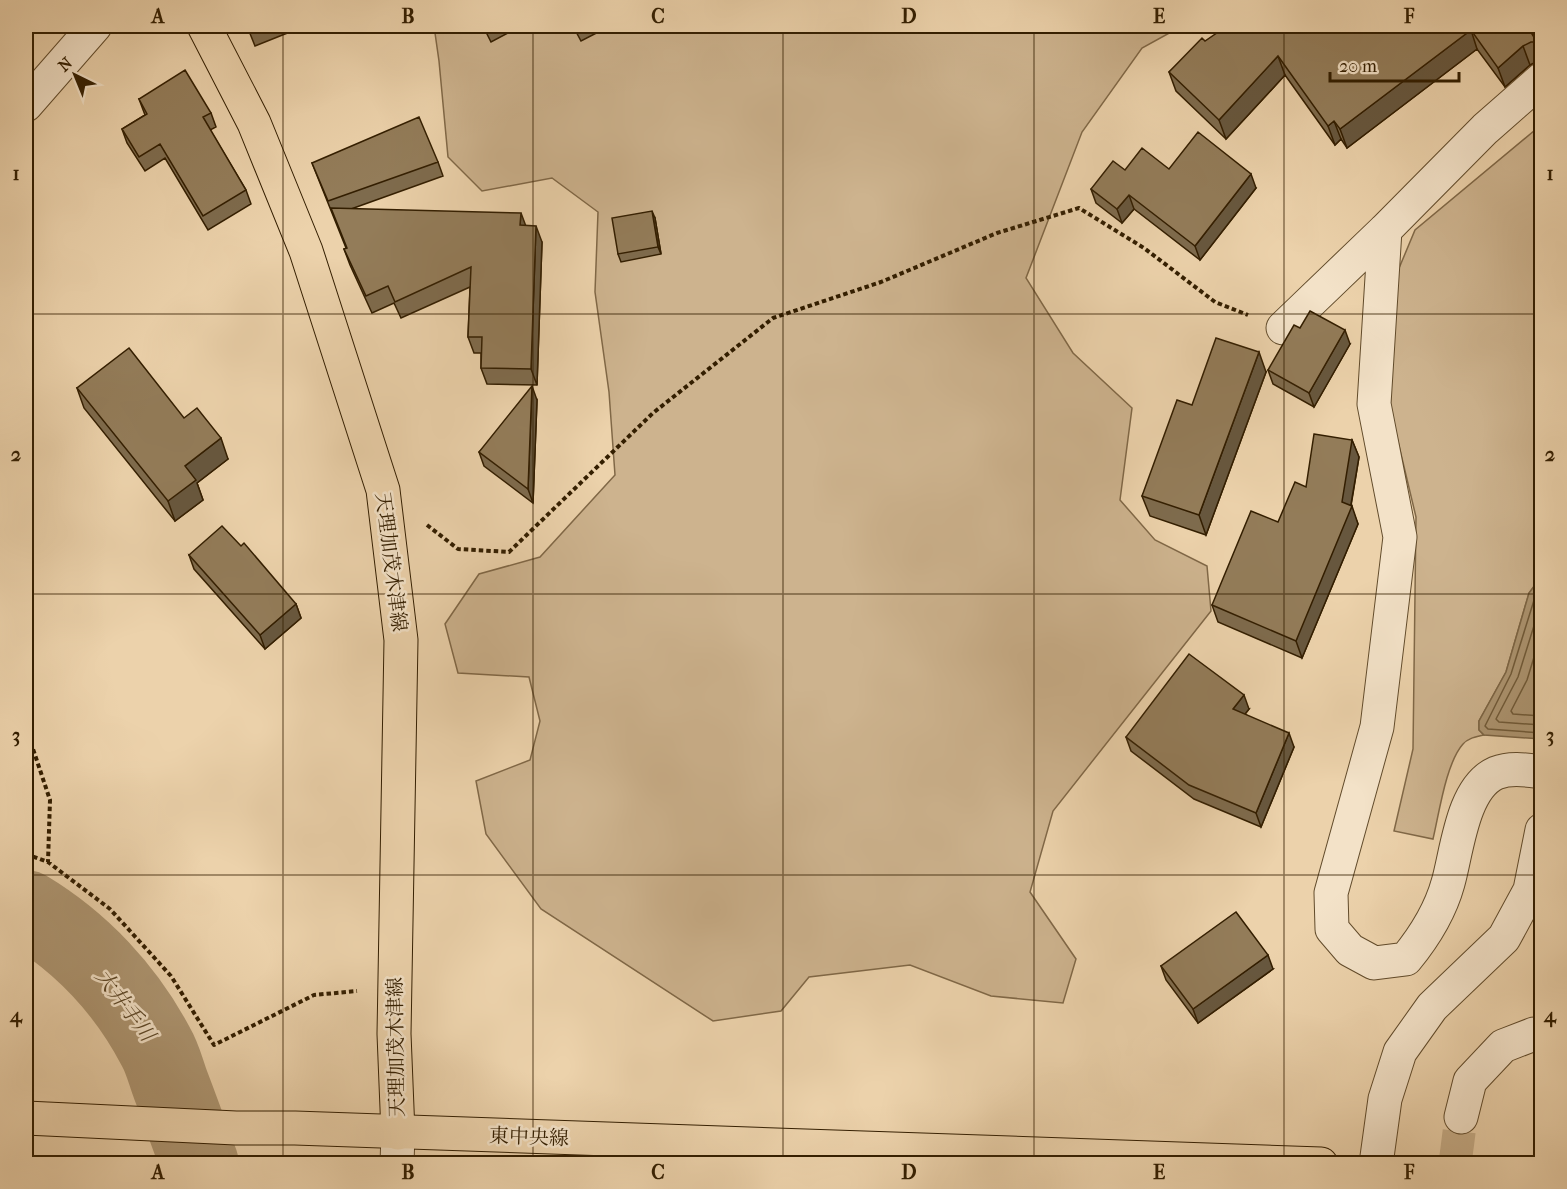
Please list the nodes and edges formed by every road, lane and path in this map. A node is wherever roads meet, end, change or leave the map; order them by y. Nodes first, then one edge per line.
1 (95, 26) edge
2 (204, 26) edge
3 (1542, 79) edge
4 (26, 105) edge
5 (1385, 230) junction
6 (1282, 328) joint
7 (383, 490) junction
8 (26, 728) edge
9 (1542, 772) edge
10 (1542, 830) edge
11 (26, 854) edge
12 (48, 862) junction
13 (394, 988) junction
14 (1542, 1034) edge
15 (1461, 1117) tunnel mouth
16 (26, 1118) edge
17 (397, 1148) edge
18 (1321, 1164) edge
19 (1376, 1164) edge

1 - 4 street
2 - 7 main road, 天理加茂木津線
3 - 5 street
5 - 6 street
5 - 9 street
6 - 7 path
7 - 13 main road, 天理加茂木津線
8 - 12 path
10 - 19 street
11 - 12 path
12 - 13 path
13 - 17 main road, 天理加茂木津線
14 - 15 street
16 - 17 main road, 東中央線
17 - 18 main road, 東中央線

